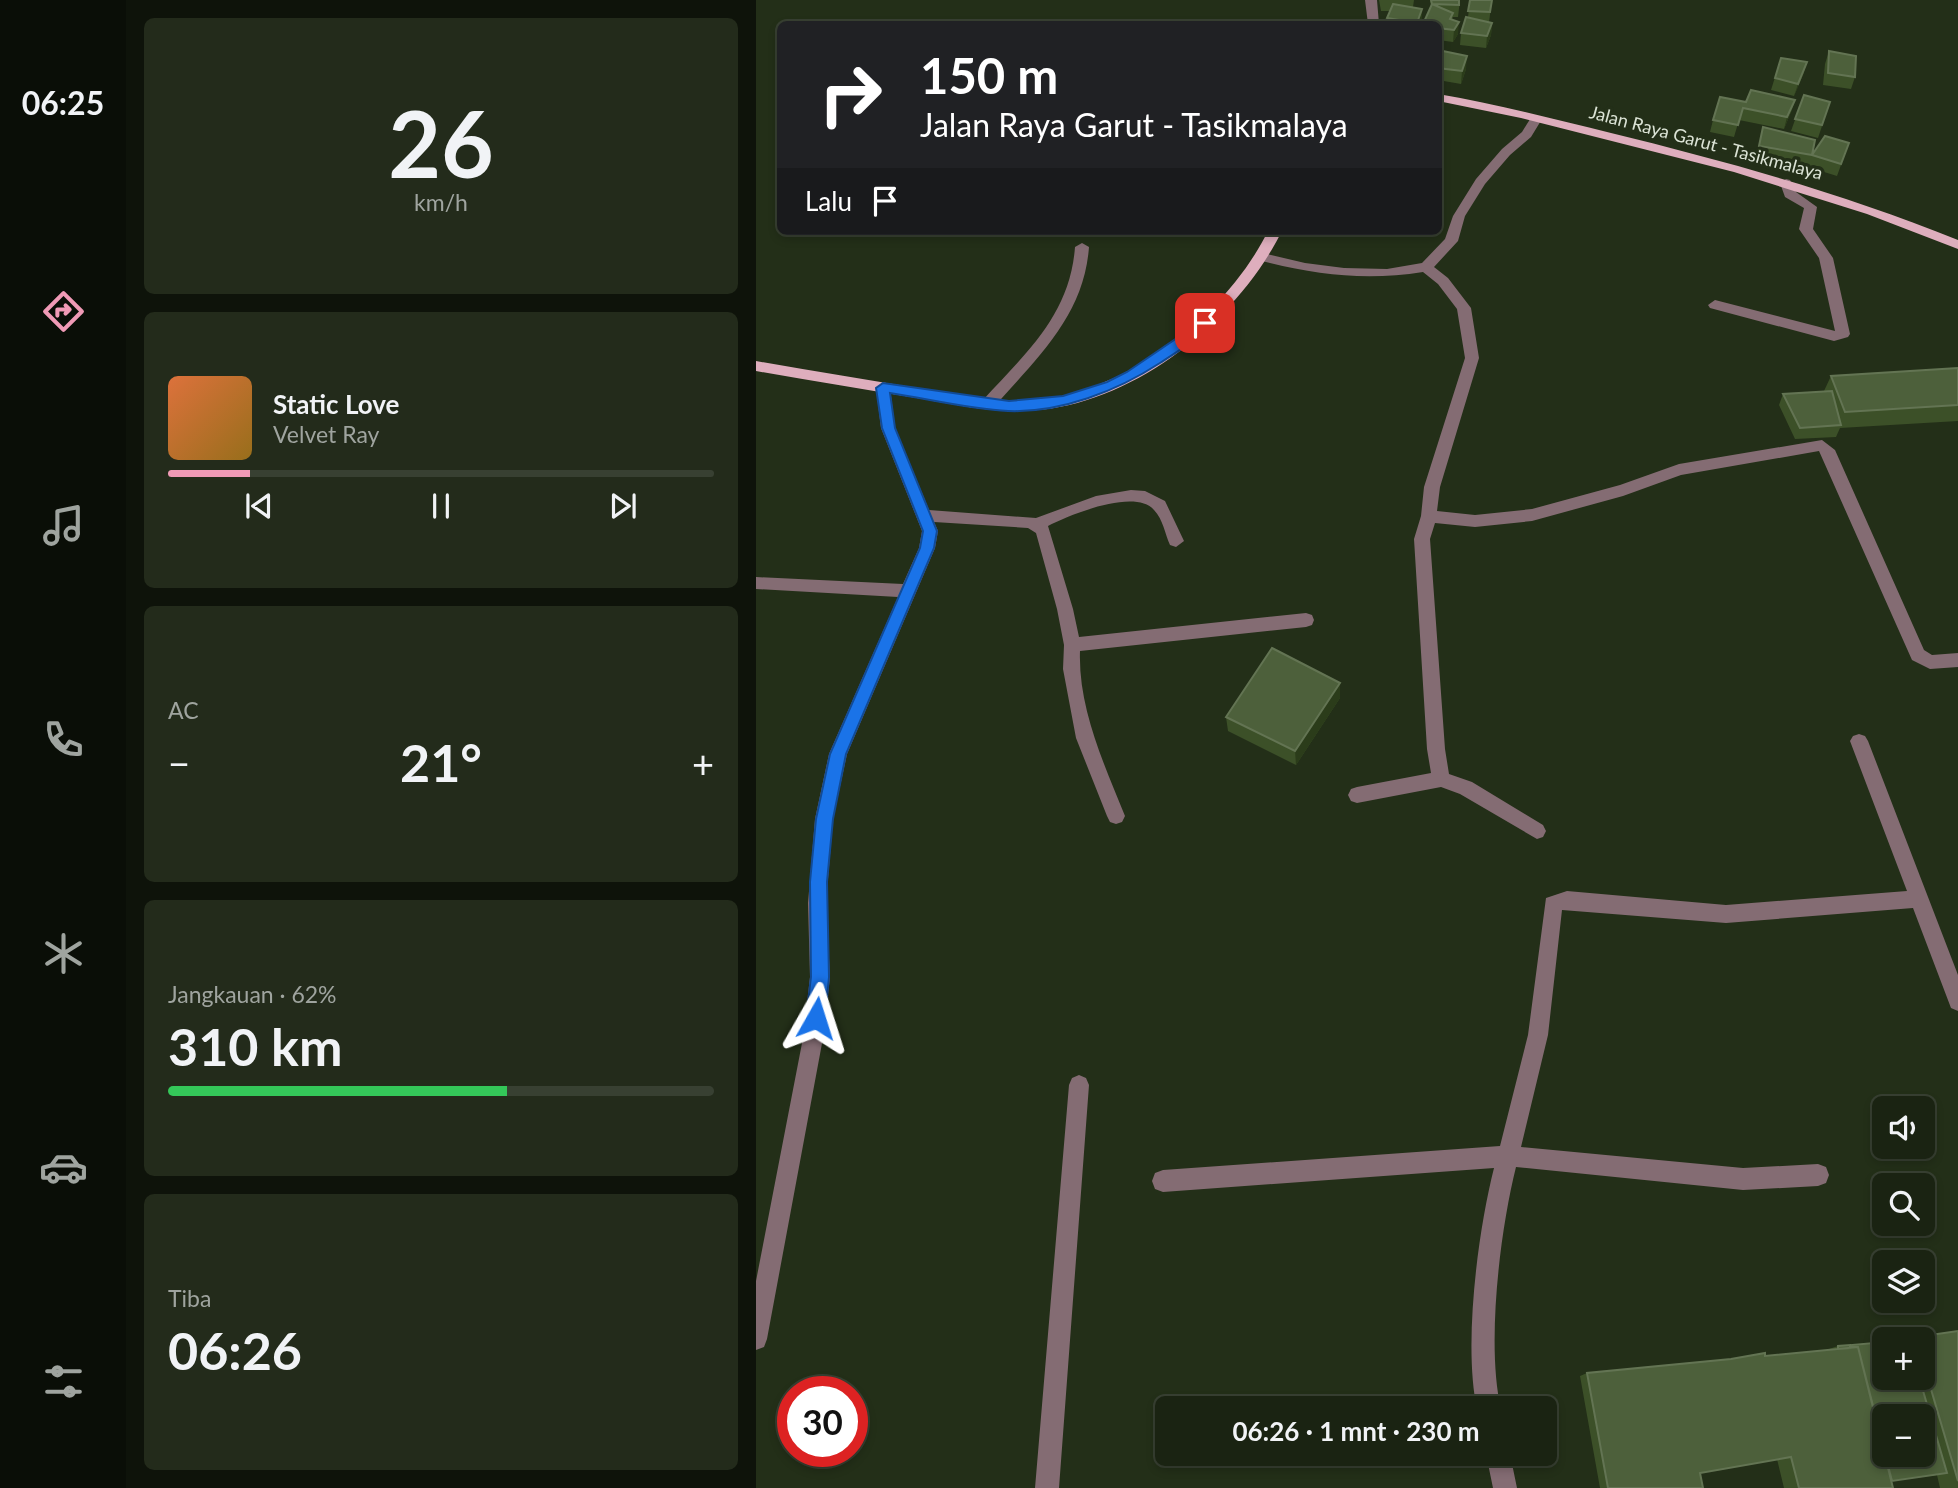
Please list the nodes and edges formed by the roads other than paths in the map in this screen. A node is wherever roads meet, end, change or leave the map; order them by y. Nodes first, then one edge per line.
1 (1371, 0) edge
2 (1374, 21) edge
3 (1442, 98) edge
4 (1536, 118) junction
5 (1786, 183) junction
6 (1273, 235) edge
7 (1958, 245) edge
8 (1082, 247) dead end
9 (1263, 257) junction
10 (1426, 267) junction
11 (1716, 305) dead end
12 (756, 366) edge
13 (883, 388) junction
14 (988, 404) junction
15 (925, 516) junction
16 (1429, 516) junction
17 (1037, 524) junction
18 (1176, 541) dead end
19 (756, 583) edge
20 (909, 591) junction
21 (1306, 620) dead end
22 (1072, 645) junction
23 (1958, 660) edge
24 (1859, 741) dead end
25 (1441, 779) junction
26 (1357, 795) dead end
27 (1116, 816) dead end
28 (1537, 831) dead end
29 (1919, 899) junction
30 (1958, 1002) edge
31 (1079, 1085) dead end
32 (1508, 1156) junction
33 (1818, 1175) dead end
34 (1163, 1181) dead end
35 (756, 1339) edge
36 (1486, 1396) edge
37 (1500, 1466) edge
38 (1047, 1488) edge
39 (1505, 1488) edge

1 - 2 street
3 - 4 main road, Jalan Raya Garut - Tasikmalaya
4 - 5 main road, Jalan Raya Garut - Tasikmalaya
4 - 10 street
5 - 7 main road, Jalan Raya Garut - Tasikmalaya
5 - 11 street
6 - 9 main road
8 - 14 street
9 - 10 street
9 - 14 main road
10 - 16 street
12 - 13 main road
13 - 14 main road
13 - 15 street
15 - 17 street
15 - 20 street
16 - 23 street
16 - 25 street
17 - 18 street
17 - 22 street
19 - 20 street
20 - 35 street
21 - 22 street
22 - 27 street
24 - 29 street
25 - 26 street
25 - 28 street
29 - 30 street
29 - 32 street
31 - 38 street
32 - 33 street
32 - 34 street
32 - 36 street
37 - 39 street

